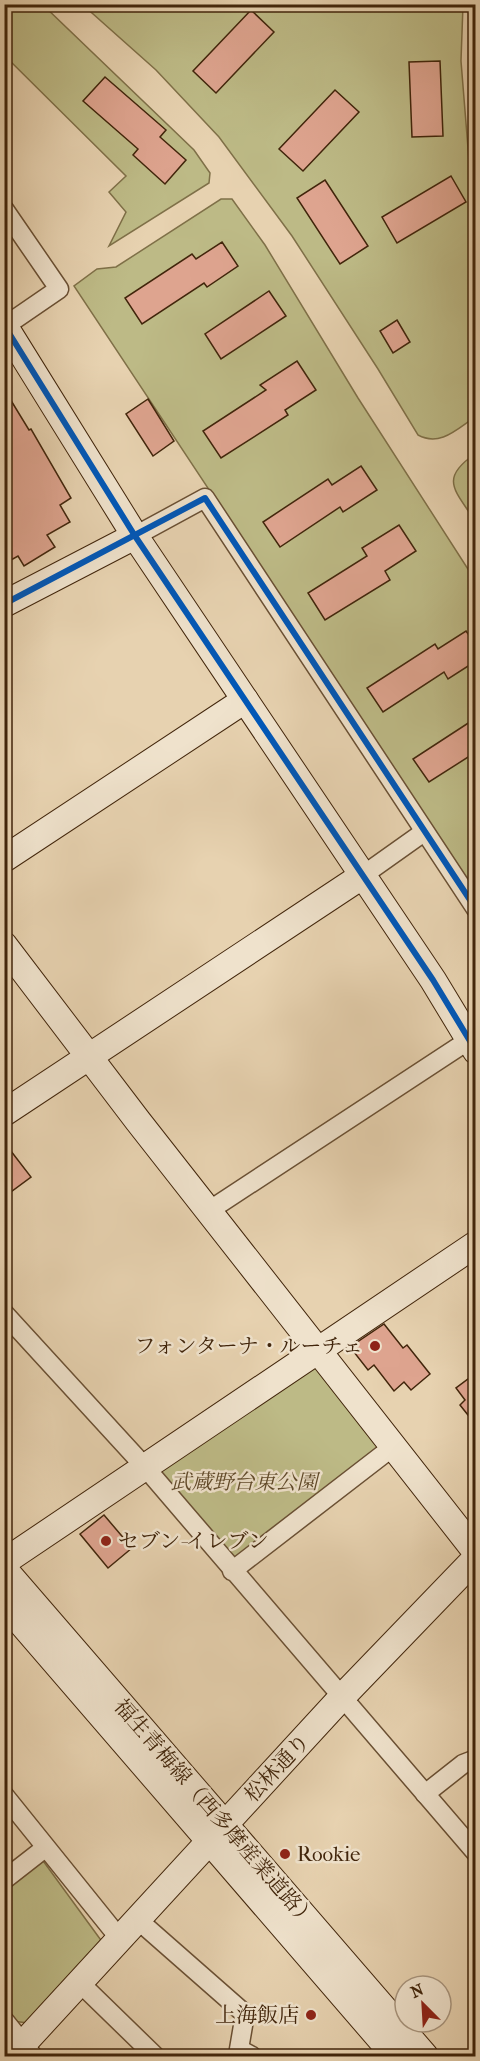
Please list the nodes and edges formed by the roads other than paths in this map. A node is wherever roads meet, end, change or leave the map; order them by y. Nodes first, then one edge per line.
1 (4, 209) edge
2 (5, 326) edge
3 (135, 536) junction
4 (4, 604) edge
5 (244, 700) junction
6 (424, 832) junction
7 (4, 860) edge
8 (362, 876) junction
9 (476, 909) edge
10 (4, 945) edge
11 (472, 1046) edge
12 (89, 1056) junction
13 (4, 1113) edge
14 (210, 1210) junction
15 (476, 1244) edge
16 (4, 1313) edge
17 (318, 1352) junction
18 (394, 1446) junction
19 (145, 1467) junction
20 (476, 1552) edge
21 (476, 1558) edge
22 (4, 1562) edge
23 (4, 1569) edge
24 (232, 1571) junction
25 (4, 1603) edge
26 (342, 1697) junction
27 (476, 1759) edge
28 (425, 1794) junction
29 (4, 1795) edge
30 (217, 1833) junction
31 (45, 1848) junction
32 (476, 1853) edge
33 (4, 1880) edge
34 (138, 1920) junction
35 (120, 1940) junction
36 (80, 1983) junction
37 (4, 2020) edge
38 (20, 2052) edge
39 (155, 2056) edge
40 (252, 2056) edge
41 (395, 2056) edge
42 (425, 2056) edge

1 - 2 street
2 - 3 street
3 - 4 street
3 - 5 street
3 - 6 street
5 - 7 street
5 - 8 street
6 - 8 street
6 - 9 street
8 - 11 street
8 - 12 street
10 - 12 street
11 - 14 street
12 - 13 street
12 - 14 street
14 - 17 street
15 - 17 street
16 - 19 street
17 - 18 street
17 - 19 street
18 - 20 street
18 - 24 street
19 - 22 street
19 - 24 street
21 - 26 street, 松林通り
23 - 30 street, 福生青梅線（西多摩産業道路）
24 - 26 street
25 - 30 street, 福生青梅線（西多摩産業道路）
26 - 28 street
26 - 30 street, 松林通り
27 - 28 street
28 - 32 street
29 - 31 street
30 - 34 street, 松林通り
30 - 41 street
30 - 42 street, 福生青梅線（西多摩産業道路）
31 - 33 street
31 - 35 street
34 - 35 street, 松林通り
34 - 40 street
35 - 36 street, 松林通り
36 - 38 street, 松林通り
36 - 39 street
37 - 38 street

